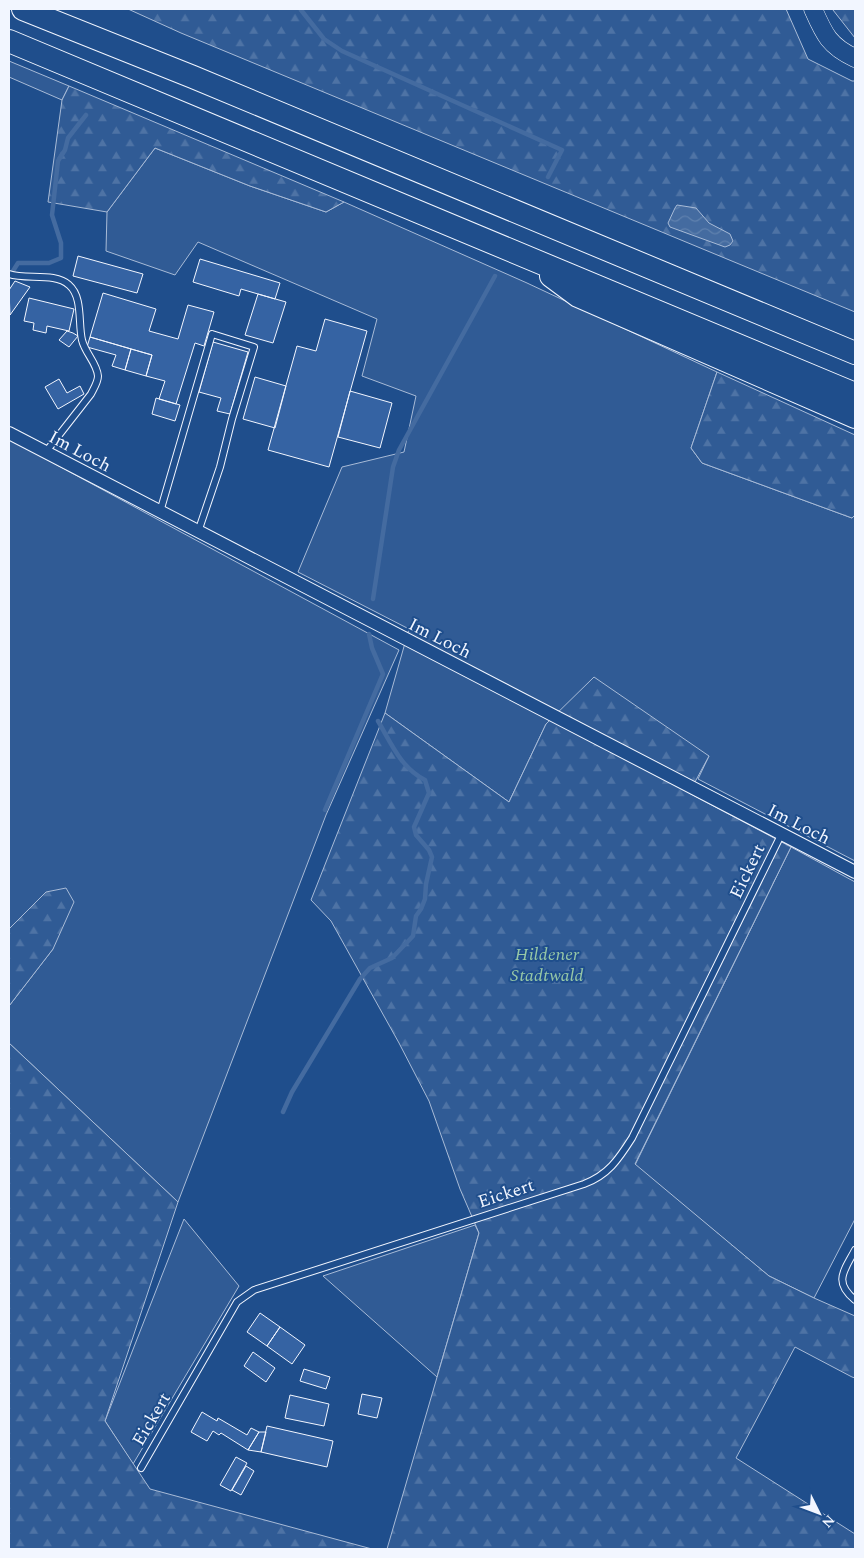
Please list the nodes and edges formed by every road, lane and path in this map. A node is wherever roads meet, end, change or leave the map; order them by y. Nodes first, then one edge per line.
1 (23, 9) edge
2 (813, 9) edge
3 (9, 41) edge
4 (855, 58) edge
5 (520, 254) junction
6 (9, 274) edge
7 (771, 318) junction
8 (855, 344) edge
9 (855, 354) edge
10 (855, 394) edge
11 (855, 417) edge
12 (9, 433) edge
13 (45, 453) junction
14 (160, 512) junction
15 (198, 532) junction
16 (781, 835) junction
17 (855, 872) edge
18 (855, 1250) edge
19 (855, 1300) edge
20 (141, 1468) dead end

1 - 7 highway
2 - 4 main road
3 - 5 highway
5 - 10 highway
5 - 11 highway
6 - 13 lane
7 - 8 highway
7 - 9 highway
12 - 13 street, Im Loch
13 - 14 street, Im Loch
14 - 15 street, Im Loch
14 - 15 lane
15 - 16 street, Im Loch
16 - 17 street, Im Loch
16 - 20 lane, Eickert
18 - 19 lane

